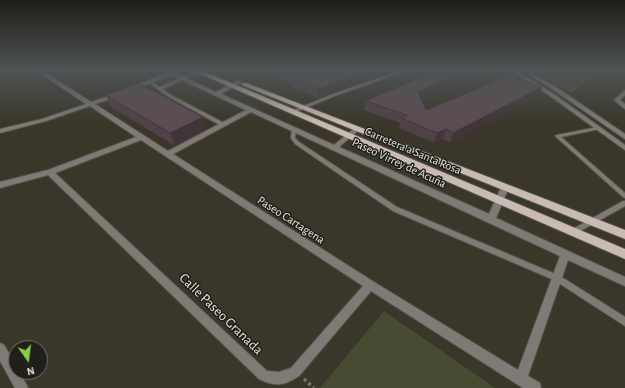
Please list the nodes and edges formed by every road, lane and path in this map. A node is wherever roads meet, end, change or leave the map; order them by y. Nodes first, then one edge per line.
1 (63, 87) edge
2 (136, 87) edge
3 (156, 87) edge
4 (166, 87) edge
5 (201, 87) edge
6 (229, 87) edge
7 (241, 87) edge
8 (244, 87) edge
9 (360, 87) edge
10 (539, 87) edge
11 (552, 87) edge
12 (128, 90) edge
13 (160, 90) junction
14 (625, 92) edge
15 (120, 93) edge
16 (216, 94) junction
17 (92, 105) junction
18 (302, 107) junction
19 (625, 107) edge
20 (250, 110) junction
21 (291, 112) junction
22 (222, 124) junction
23 (598, 128) junction
24 (294, 129) junction
25 (357, 129) junction
26 (0, 131) edge
27 (142, 137) junction
28 (348, 137) junction
29 (625, 137) edge
30 (335, 147) junction
31 (625, 148) edge
32 (168, 154) junction
33 (50, 172) junction
34 (0, 185) edge
35 (504, 187) junction
36 (625, 196) edge
37 (499, 202) junction
38 (625, 203) edge
39 (491, 219) junction
40 (590, 221) junction
41 (573, 232) junction
42 (625, 235) edge
43 (565, 254) junction
44 (625, 254) edge
45 (557, 278) junction
46 (625, 282) edge
47 (370, 285) junction
48 (625, 322) edge
49 (0, 349) edge
50 (521, 379) junction
51 (22, 388) edge
52 (535, 388) edge

1 - 17 street, Paseo Cartagena
2 - 12 street
3 - 13 lane
4 - 13 lane
5 - 16 street, Paseo Virrey de Acuña
6 - 16 street
7 - 21 main road, Carretera a Santa Rosa
8 - 18 main road, Carretera a Santa Rosa
9 - 18 lane
10 - 23 street
11 - 29 street
13 - 22 lane
14 - 19 street
15 - 17 street
16 - 20 street, Paseo Virrey de Acuña
17 - 26 street
17 - 27 street, Paseo Cartagena
18 - 21 lane
18 - 25 main road, Carretera a Santa Rosa
20 - 22 street
20 - 24 street, Paseo Virrey de Acuña
21 - 28 main road, Carretera a Santa Rosa
22 - 32 street
23 - 31 street
23 - 36 lane
24 - 30 street, Paseo Virrey de Acuña
24 - 45 lane
25 - 28 street
25 - 35 main road, Carretera a Santa Rosa
27 - 32 street, Paseo Cartagena
27 - 33 street
28 - 30 street
28 - 37 main road, Carretera a Santa Rosa
30 - 39 street, Paseo Virrey de Acuña
32 - 47 street, Paseo Cartagena
33 - 34 street
33 - 47 street, Calle Paseo Granada
35 - 37 street
35 - 40 main road, Carretera a Santa Rosa
37 - 39 street
37 - 41 main road, Carretera a Santa Rosa
38 - 40 lane
39 - 43 street, Paseo Virrey de Acuña
40 - 41 lane
40 - 42 main road, Carretera a Santa Rosa
41 - 44 main road, Carretera a Santa Rosa
43 - 45 street
43 - 46 street, Paseo Virrey de Acuña
45 - 48 lane
45 - 50 street
47 - 50 street, Paseo Cartagena
49 - 51 street
50 - 52 street, Paseo Cartagena

